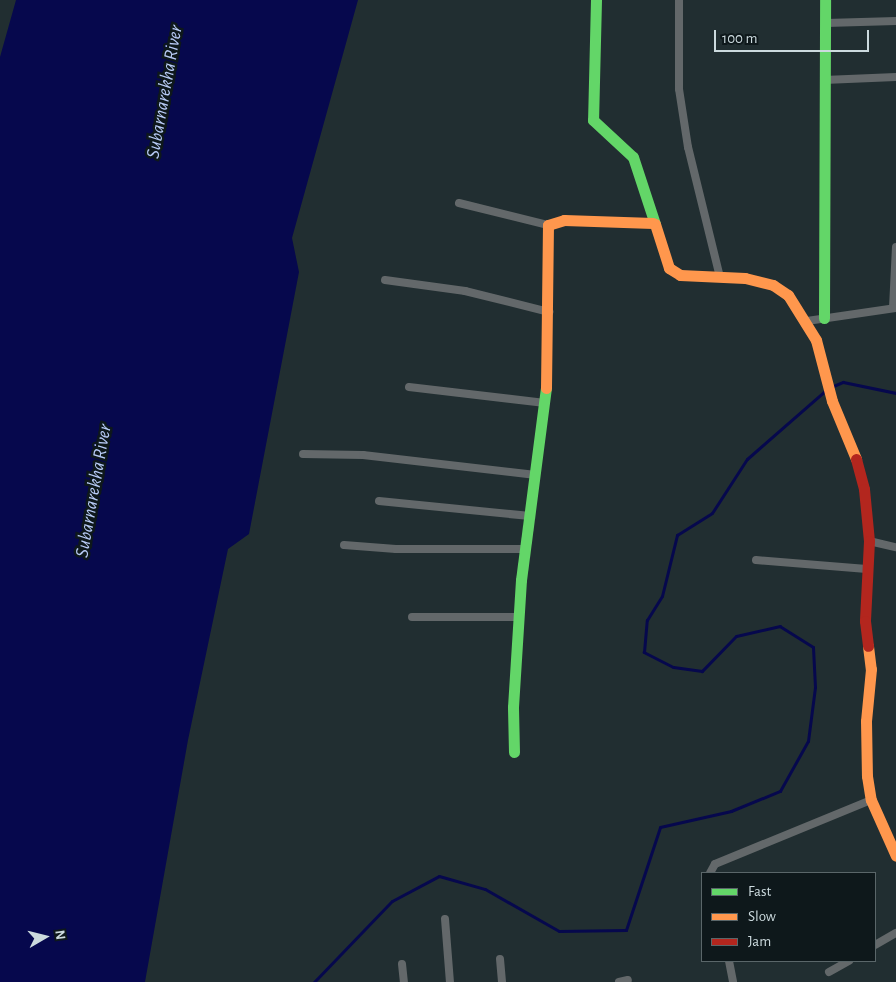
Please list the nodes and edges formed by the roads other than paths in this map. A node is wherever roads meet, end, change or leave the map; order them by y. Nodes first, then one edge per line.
1 (596, 0) edge
2 (680, 0) edge
3 (825, 0) edge
4 (896, 20) edge
5 (826, 23) junction
6 (896, 77) edge
7 (824, 80) junction
8 (459, 203) dead end
9 (653, 223) junction
10 (548, 225) junction
11 (896, 247) edge
12 (720, 277) junction
13 (385, 280) dead end
14 (895, 308) edge
15 (549, 312) junction
16 (824, 318) junction
17 (807, 320) junction
18 (409, 387) dead end
19 (545, 404) junction
20 (303, 454) dead end
21 (536, 475) junction
22 (379, 501) dead end
23 (530, 516) junction
24 (869, 541) junction
25 (344, 544) dead end
26 (896, 547) edge
27 (525, 549) junction
28 (756, 560) dead end
29 (867, 569) junction
30 (412, 616) dead end
31 (519, 617) junction
32 (514, 752) dead end
33 (871, 800) junction
34 (896, 856) edge
35 (711, 872) edge
36 (445, 919) dead end
37 (896, 933) edge
38 (876, 944) edge
39 (500, 959) dead end
40 (729, 962) edge
41 (847, 962) edge
42 (402, 964) dead end
43 (829, 972) dead end
44 (628, 980) dead end
45 (404, 982) edge
46 (450, 982) edge
47 (502, 982) edge
48 (619, 982) edge
49 (733, 982) edge

1 - 9 street
2 - 12 street
3 - 5 street
4 - 5 street
5 - 7 street
6 - 7 street
7 - 16 street
8 - 10 street
9 - 10 street
9 - 12 street
10 - 15 street
11 - 14 street
12 - 17 street
13 - 15 street
14 - 16 street
15 - 19 street
16 - 17 street
17 - 24 street
18 - 19 street
19 - 21 street
20 - 21 street
21 - 23 street
22 - 23 street
23 - 27 street
24 - 26 street
24 - 29 street
25 - 27 street
27 - 31 street
28 - 29 street
29 - 33 street
30 - 31 street
31 - 32 street
33 - 34 street
33 - 35 street
36 - 46 street
37 - 38 street
39 - 47 street
40 - 49 street
41 - 43 street
42 - 45 street
44 - 48 street

